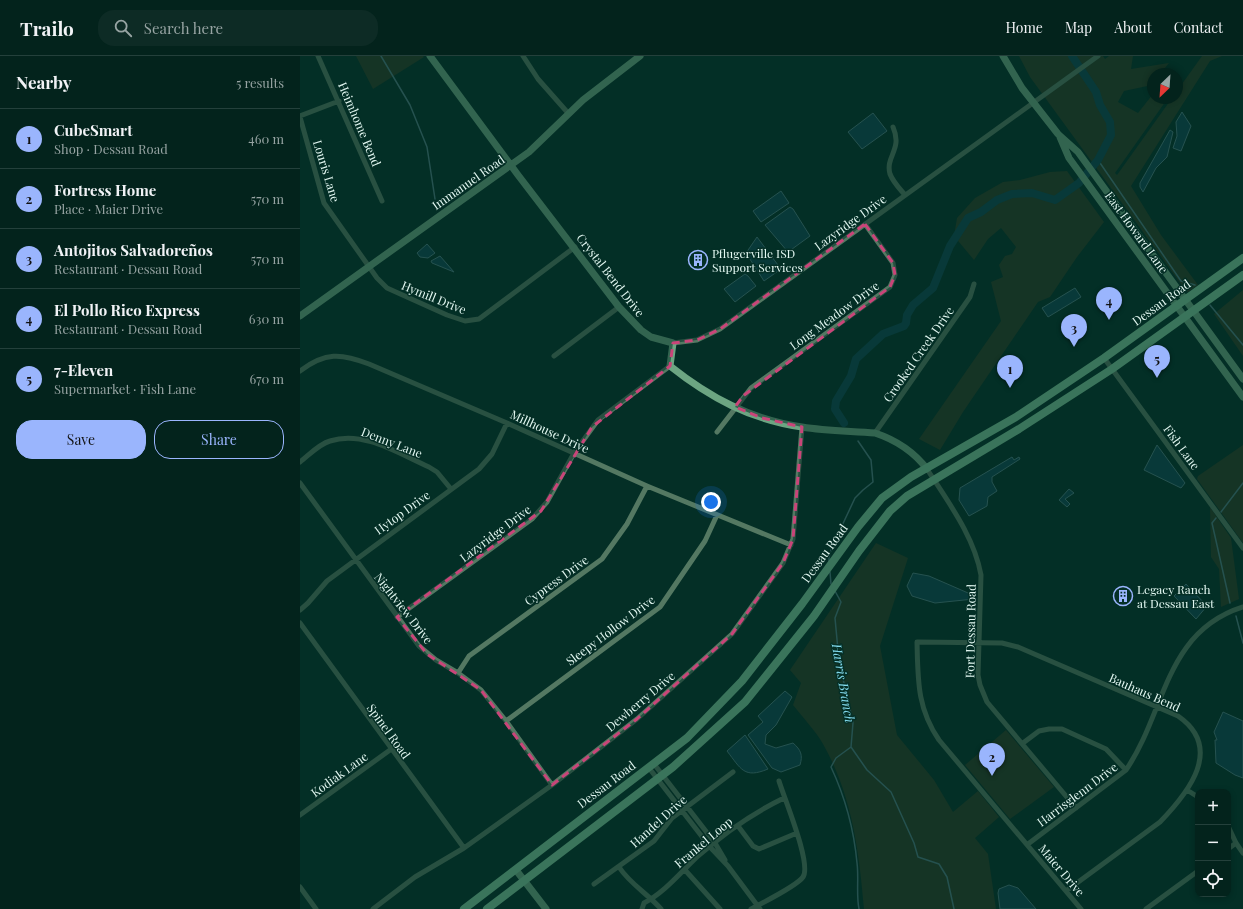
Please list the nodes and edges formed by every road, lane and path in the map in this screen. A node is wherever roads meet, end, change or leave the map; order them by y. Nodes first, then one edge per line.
1 (318, 56) edge
2 (430, 56) edge
3 (523, 56) edge
4 (640, 56) edge
5 (1003, 56) edge
6 (1098, 56) edge
7 (339, 101) junction
8 (1033, 102) junction
9 (568, 113) junction
10 (300, 117) edge
11 (893, 127) dead end
12 (1059, 135) junction
13 (511, 165) junction
14 (905, 195) junction
15 (382, 201) dead end
16 (865, 224) junction
17 (575, 247) junction
18 (1243, 258) edge
19 (368, 267) junction
20 (1243, 275) edge
21 (974, 284) dead end
22 (1185, 300) junction
23 (1177, 306) junction
24 (619, 307) junction
25 (1193, 311) junction
26 (300, 316) edge
27 (1184, 316) junction
28 (673, 343) junction
29 (554, 356) dead end
30 (1104, 358) junction
31 (670, 366) junction
32 (1112, 369) junction
33 (300, 371) edge
34 (1243, 379) edge
35 (1243, 397) edge
36 (735, 408) junction
37 (507, 423) junction
38 (802, 427) junction
39 (717, 432) dead end
40 (875, 434) junction
41 (574, 454) junction
42 (300, 462) edge
43 (927, 469) junction
44 (934, 480) junction
45 (300, 483) edge
46 (647, 486) junction
47 (451, 489) junction
48 (718, 515) junction
49 (791, 545) junction
50 (1243, 548) edge
51 (355, 559) junction
52 (1243, 607) edge
53 (300, 610) edge
54 (397, 617) junction
55 (300, 623) edge
56 (918, 642) joint
57 (980, 642) junction
58 (458, 673) junction
59 (1156, 707) junction
60 (506, 721) junction
61 (1023, 744) junction
62 (390, 750) junction
63 (651, 766) junction
64 (1126, 770) junction
65 (733, 772) dead end
66 (660, 776) junction
67 (779, 780) dead end
68 (552, 785) junction
69 (1187, 790) junction
70 (1195, 795) edge
71 (784, 798) junction
72 (688, 807) junction
73 (1076, 808) junction
74 (682, 811) junction
75 (300, 815) edge
76 (738, 826) junction
77 (1231, 832) edge
78 (797, 833) junction
79 (716, 843) junction
80 (1236, 843) junction
81 (1028, 844) junction
82 (710, 847) junction
83 (1231, 847) edge
84 (464, 848) junction
85 (1243, 853) edge
86 (728, 866) junction
87 (619, 867) junction
88 (516, 870) junction
89 (685, 870) junction
90 (1195, 873) edge
91 (524, 881) junction
92 (594, 884) dead end
93 (300, 887) edge
94 (1066, 891) junction
95 (652, 898) junction
96 (759, 907) edge
97 (316, 909) edge
98 (374, 909) edge
99 (464, 909) edge
100 (487, 909) edge
101 (546, 909) edge
102 (642, 909) edge
103 (661, 909) edge
104 (720, 909) edge
105 (751, 909) edge
106 (1081, 909) edge
107 (1146, 909) edge

1 - 7 street, Heimhome Bend
2 - 13 street, Crystal Bend Drive
3 - 9 street
4 - 9 street, Immanuel Road
5 - 8 street, East Howard Lane
6 - 8 street, Lazyridge Drive
7 - 10 street
7 - 15 street, Heimhome Bend
8 - 12 street, East Howard Lane
8 - 14 street, Lazyridge Drive
9 - 13 street, Immanuel Road
10 - 19 street, Louris Lane
11 - 14 street
12 - 22 street, East Howard Lane
12 - 23 street, East Howard Lane
13 - 17 street, Crystal Bend Drive
13 - 19 street, Immanuel Road
14 - 16 street, Lazyridge Drive
16 - 28 street, Lazyridge Drive
16 - 36 street, Long Meadow Drive
17 - 19 street, Hymill Drive
17 - 24 street, Crystal Bend Drive
18 - 22 main road, Dessau Road
19 - 26 street, Immanuel Road
20 - 25 main road
21 - 40 street, Crooked Creek Drive
22 - 23 main road, Dessau Road
22 - 25 street, East Howard Lane
23 - 27 street, East Howard Lane
23 - 30 main road, Dessau Road
24 - 28 street, Crystal Bend Drive
24 - 29 street
25 - 27 main road
25 - 34 street, East Howard Lane
27 - 32 main road
27 - 35 street, East Howard Lane
28 - 31 street
30 - 32 street, Fish Lane
30 - 43 main road, Dessau Road
31 - 36 street
31 - 41 street, Lazyridge Drive
32 - 44 main road
32 - 50 street, Fish Lane
33 - 37 street, Millhouse Drive
36 - 38 street
36 - 39 street, Long Meadow Drive
37 - 41 street, Millhouse Drive
37 - 47 street, Hytop Drive
38 - 40 street
38 - 49 street, Dewberry Drive
40 - 43 street
41 - 46 street, Millhouse Drive
41 - 54 street, Lazyridge Drive
42 - 47 street, Denny Lane
43 - 44 street, Fort Dessau Road
43 - 63 main road, Dessau Road
44 - 57 street, Fort Dessau Road
44 - 66 main road
45 - 51 street, Nightview Drive
46 - 48 street, Millhouse Drive
46 - 58 street, Cypress Drive
47 - 51 street, Hytop Drive
48 - 49 street, Millhouse Drive
48 - 60 street, Sleepy Hollow Drive
49 - 68 street, Dewberry Drive
51 - 53 street, Hytop Drive
51 - 54 street, Nightview Drive
52 - 59 street, Harrisglenn Drive
54 - 58 street, Nightview Drive
55 - 62 street, Spinel Road
56 - 57 street, Bauhaus Bend
56 - 81 street, Maier Drive
57 - 59 street, Bauhaus Bend
57 - 61 street, Fort Dessau Road
58 - 60 street, Nightview Drive
59 - 64 street, Harrisglenn Drive
59 - 69 street, Bauhaus Bend
60 - 68 street, Nightview Drive
61 - 64 street
61 - 73 street, Fort Dessau Road
62 - 75 street, Kodiak Lane
62 - 84 street, Spinel Road
63 - 66 street
63 - 88 main road, Dessau Road
64 - 73 street, Harrisglenn Drive
65 - 72 street, Handel Drive
66 - 72 street
66 - 74 street
66 - 91 main road
67 - 71 street
68 - 84 street, Dewberry Drive
69 - 70 street
69 - 94 street, Bauhaus Bend
71 - 76 street, Frankel Loop
71 - 78 street
72 - 74 street, Handel Drive
72 - 79 street
73 - 81 street, Harrisglenn Drive
74 - 82 street
74 - 87 street, Handel Drive
76 - 78 street
76 - 79 street, Frankel Loop
77 - 80 street
78 - 96 street
79 - 82 street, Frankel Loop
79 - 86 street
80 - 83 street
80 - 85 street
81 - 94 street, Maier Drive
82 - 86 street
82 - 89 street, Frankel Loop
84 - 98 street, Dewberry Drive
86 - 96 street
87 - 92 street, Handel Drive
87 - 95 street
88 - 91 street
88 - 99 main road, Dessau Road
89 - 95 street, Frankel Loop
89 - 104 street
90 - 107 street
91 - 100 main road
91 - 101 street
93 - 97 street
94 - 106 street, Maier Drive
95 - 102 street, Frankel Loop
95 - 103 street
96 - 105 street

